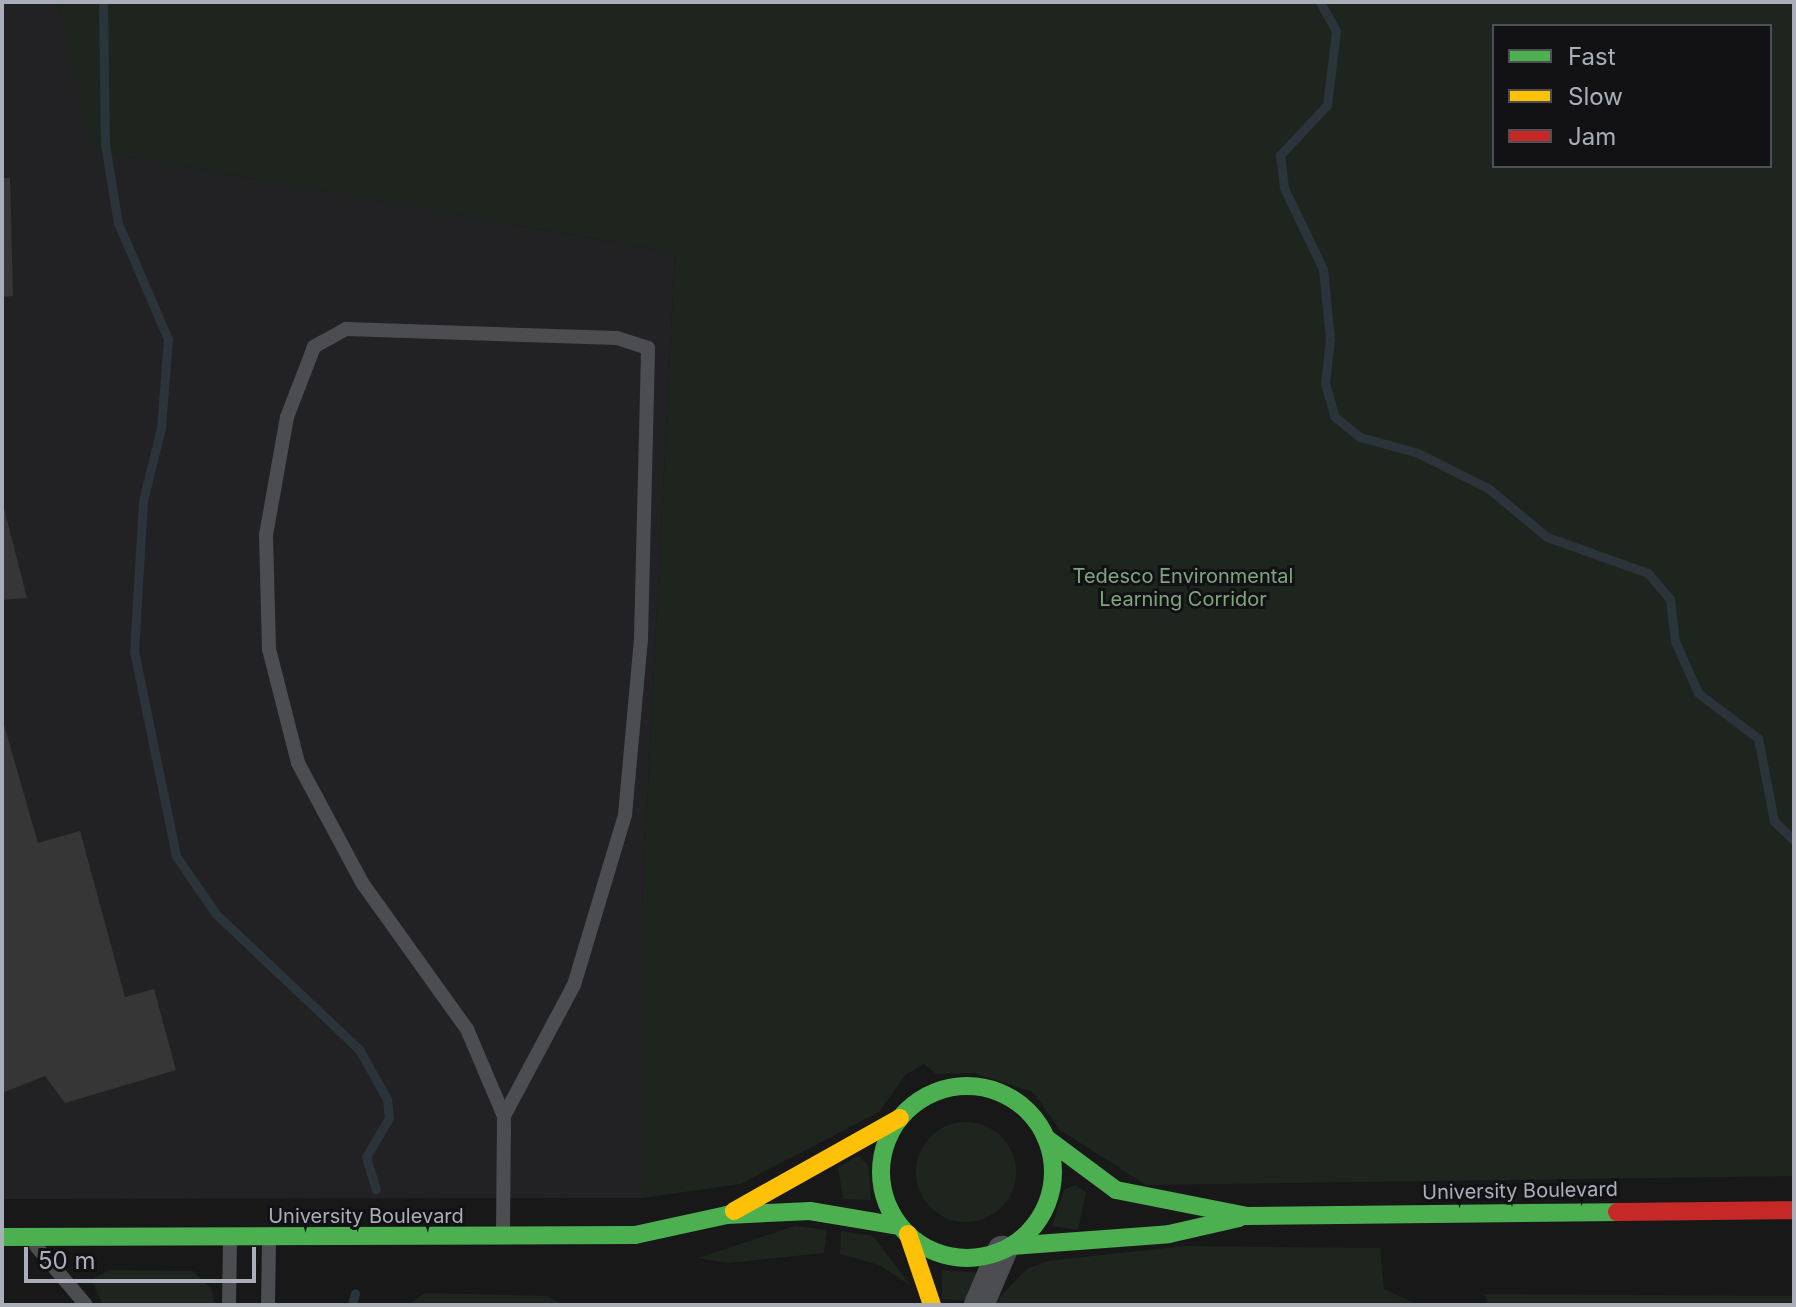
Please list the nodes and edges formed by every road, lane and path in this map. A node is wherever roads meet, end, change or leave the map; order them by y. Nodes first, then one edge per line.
1 (504, 1116) junction
2 (900, 1118) junction
3 (1046, 1138) junction
4 (1794, 1210) edge
5 (727, 1215) junction
6 (1247, 1216) junction
7 (904, 1230) junction
8 (2, 1237) edge
9 (26, 1238) junction
10 (230, 1238) junction
11 (269, 1238) junction
12 (503, 1238) junction
13 (1006, 1248) junction
14 (86, 1305) edge
15 (229, 1305) edge
16 (268, 1305) edge
17 (932, 1305) edge
18 (979, 1305) edge

1 - 1 lane
1 - 12 lane
2 - 3 street
2 - 5 street, University Boulevard
2 - 7 street
3 - 6 street, University Boulevard
3 - 13 street
4 - 6 street, University Boulevard
5 - 7 street, University Boulevard
5 - 12 street, University Boulevard
6 - 13 street, University Boulevard
7 - 13 street
7 - 17 street
8 - 9 street, University Boulevard
9 - 10 street, University Boulevard
9 - 14 lane
10 - 11 street, University Boulevard
10 - 15 lane
11 - 12 street, University Boulevard
11 - 16 lane
13 - 18 street

